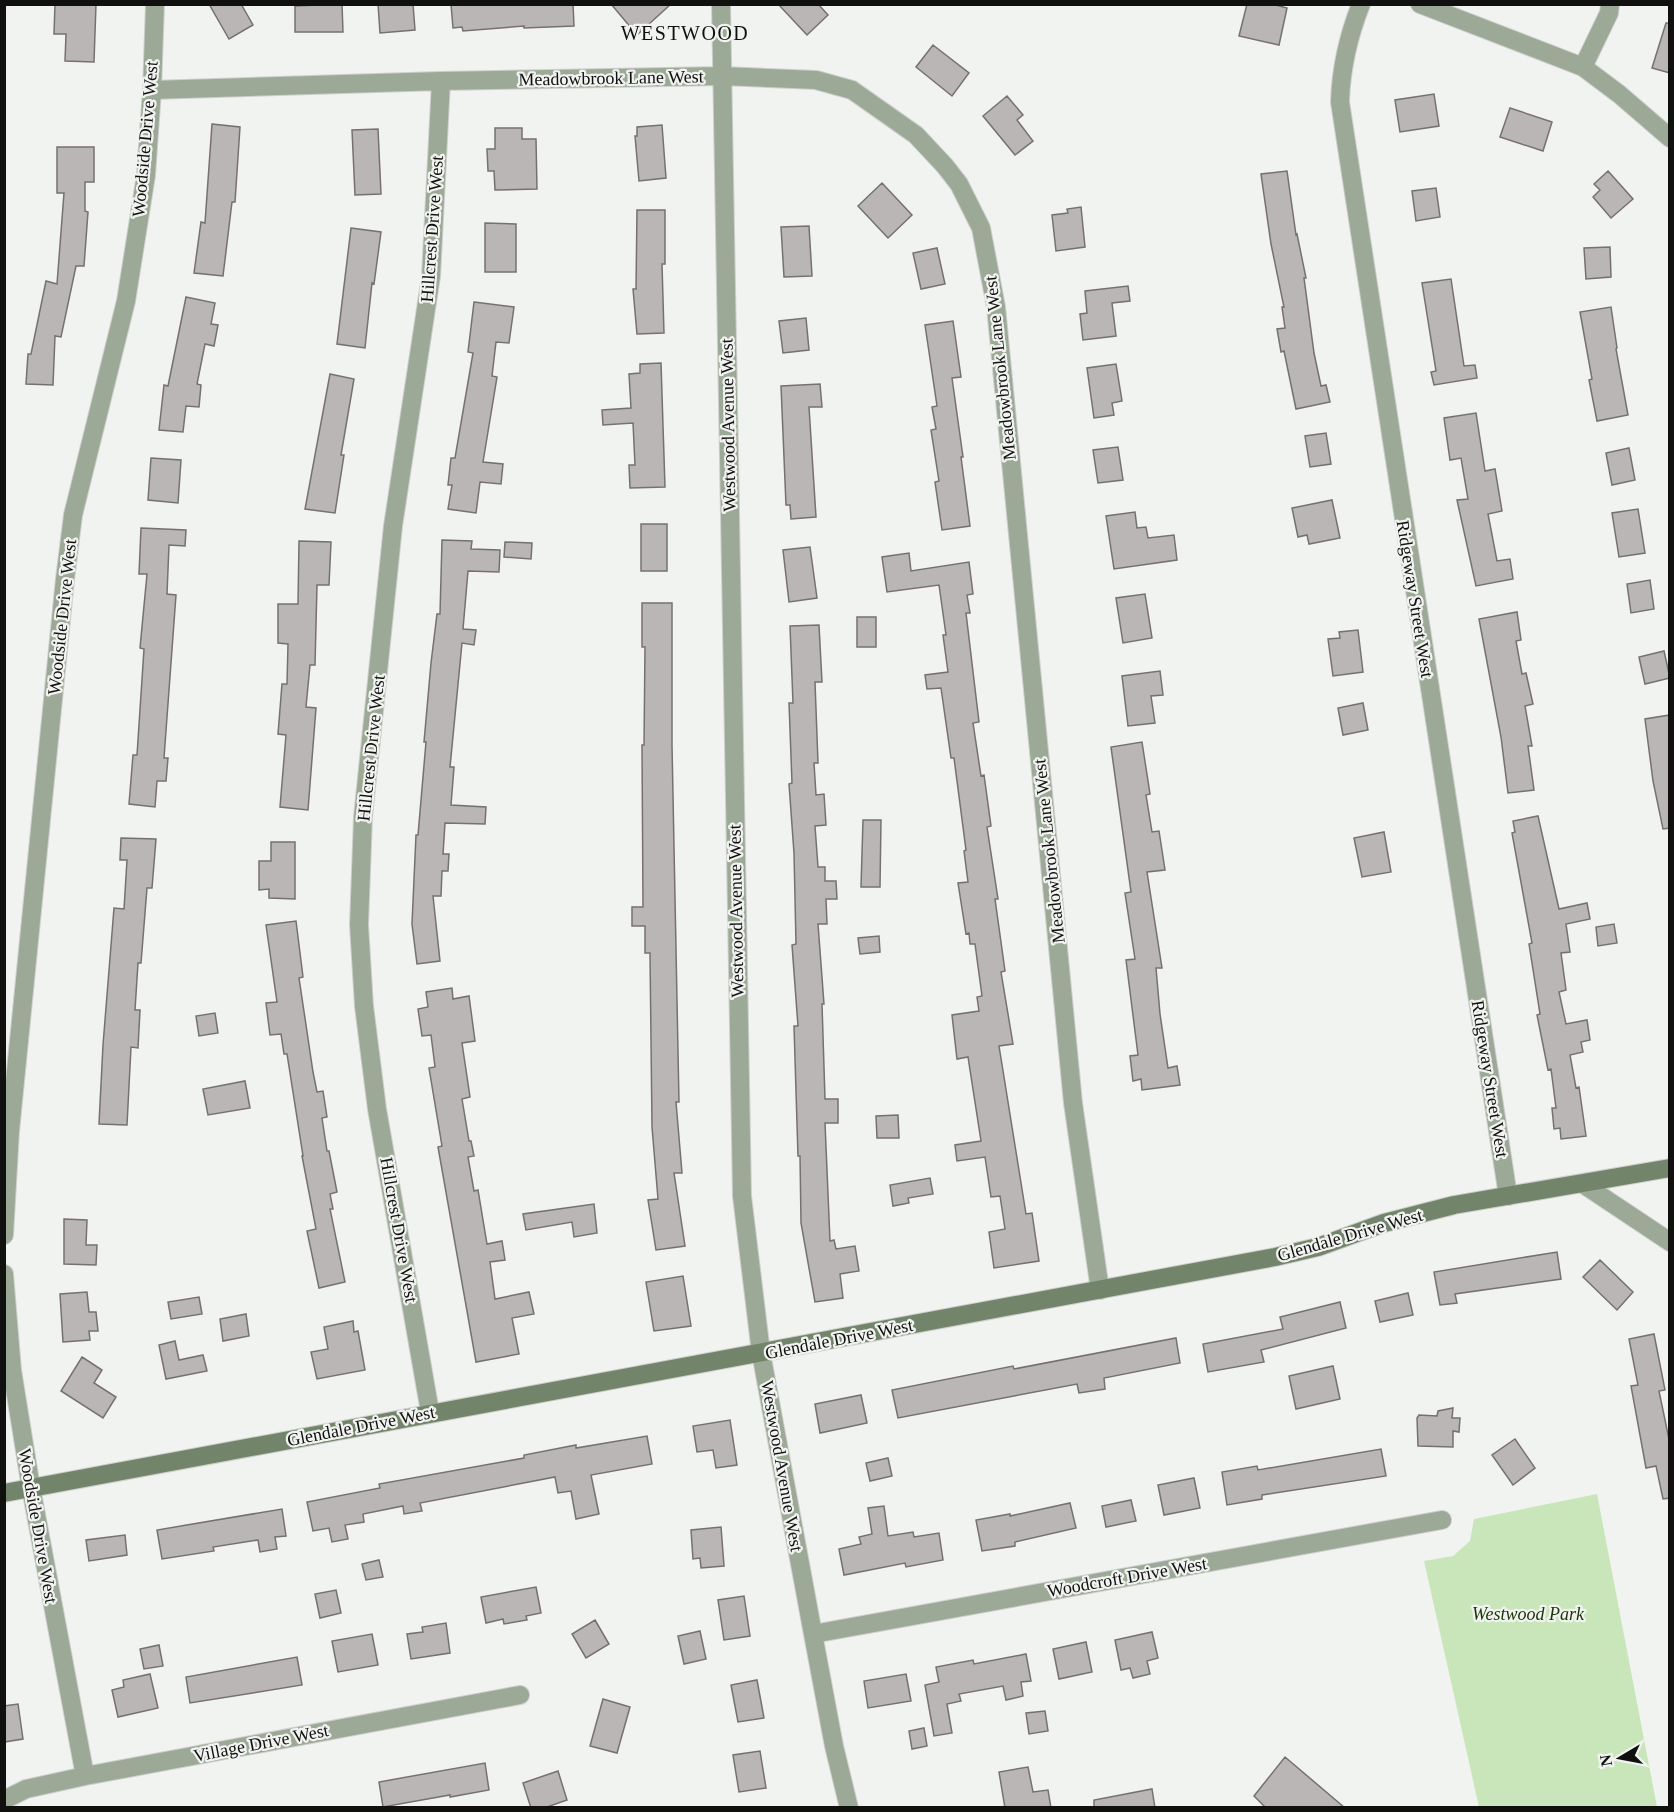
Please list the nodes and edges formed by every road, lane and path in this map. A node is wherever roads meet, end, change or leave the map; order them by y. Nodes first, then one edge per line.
1 (154, 4) edge
2 (721, 4) edge
3 (1361, 4) edge
4 (1420, 4) edge
5 (1610, 4) edge
6 (1583, 68) junction
7 (722, 76) junction
8 (441, 81) junction
9 (152, 90) junction
10 (1670, 138) edge
11 (1670, 1168) edge
12 (1583, 1184) junction
13 (1508, 1196) junction
14 (4, 1235) edge
15 (1670, 1242) edge
16 (4, 1274) edge
17 (1100, 1290) junction
18 (761, 1353) junction
19 (430, 1412) junction
20 (31, 1488) junction
21 (4, 1493) edge
22 (1442, 1520) dead end
23 (813, 1634) junction
24 (520, 1695) dead end
25 (85, 1776) junction
26 (4, 1800) edge
27 (849, 1808) edge

1 - 9 street, Woodside Drive West
2 - 7 street, Westwood Avenue West
3 - 13 street, Ridgeway Street West
4 - 6 street
5 - 6 street
6 - 10 street
7 - 8 street, Meadowbrook Lane West
7 - 17 street, Meadowbrook Lane West
7 - 18 street, Westwood Avenue West
8 - 9 street, Meadowbrook Lane West
8 - 19 street, Hillcrest Drive West
9 - 14 street, Woodside Drive West
11 - 12 street, Glendale Drive West
12 - 13 street, Glendale Drive West
12 - 15 street
13 - 17 street, Glendale Drive West
16 - 20 street, Woodside Drive West
17 - 18 street, Glendale Drive West
18 - 19 street, Glendale Drive West
18 - 23 street, Westwood Avenue West
19 - 20 street, Glendale Drive West
20 - 21 street, Glendale Drive West
20 - 25 street, Woodside Drive West
22 - 23 street, Woodcroft Drive West
23 - 27 street, Westwood Avenue West
24 - 25 street, Village Drive West
25 - 26 street, Village Drive West

